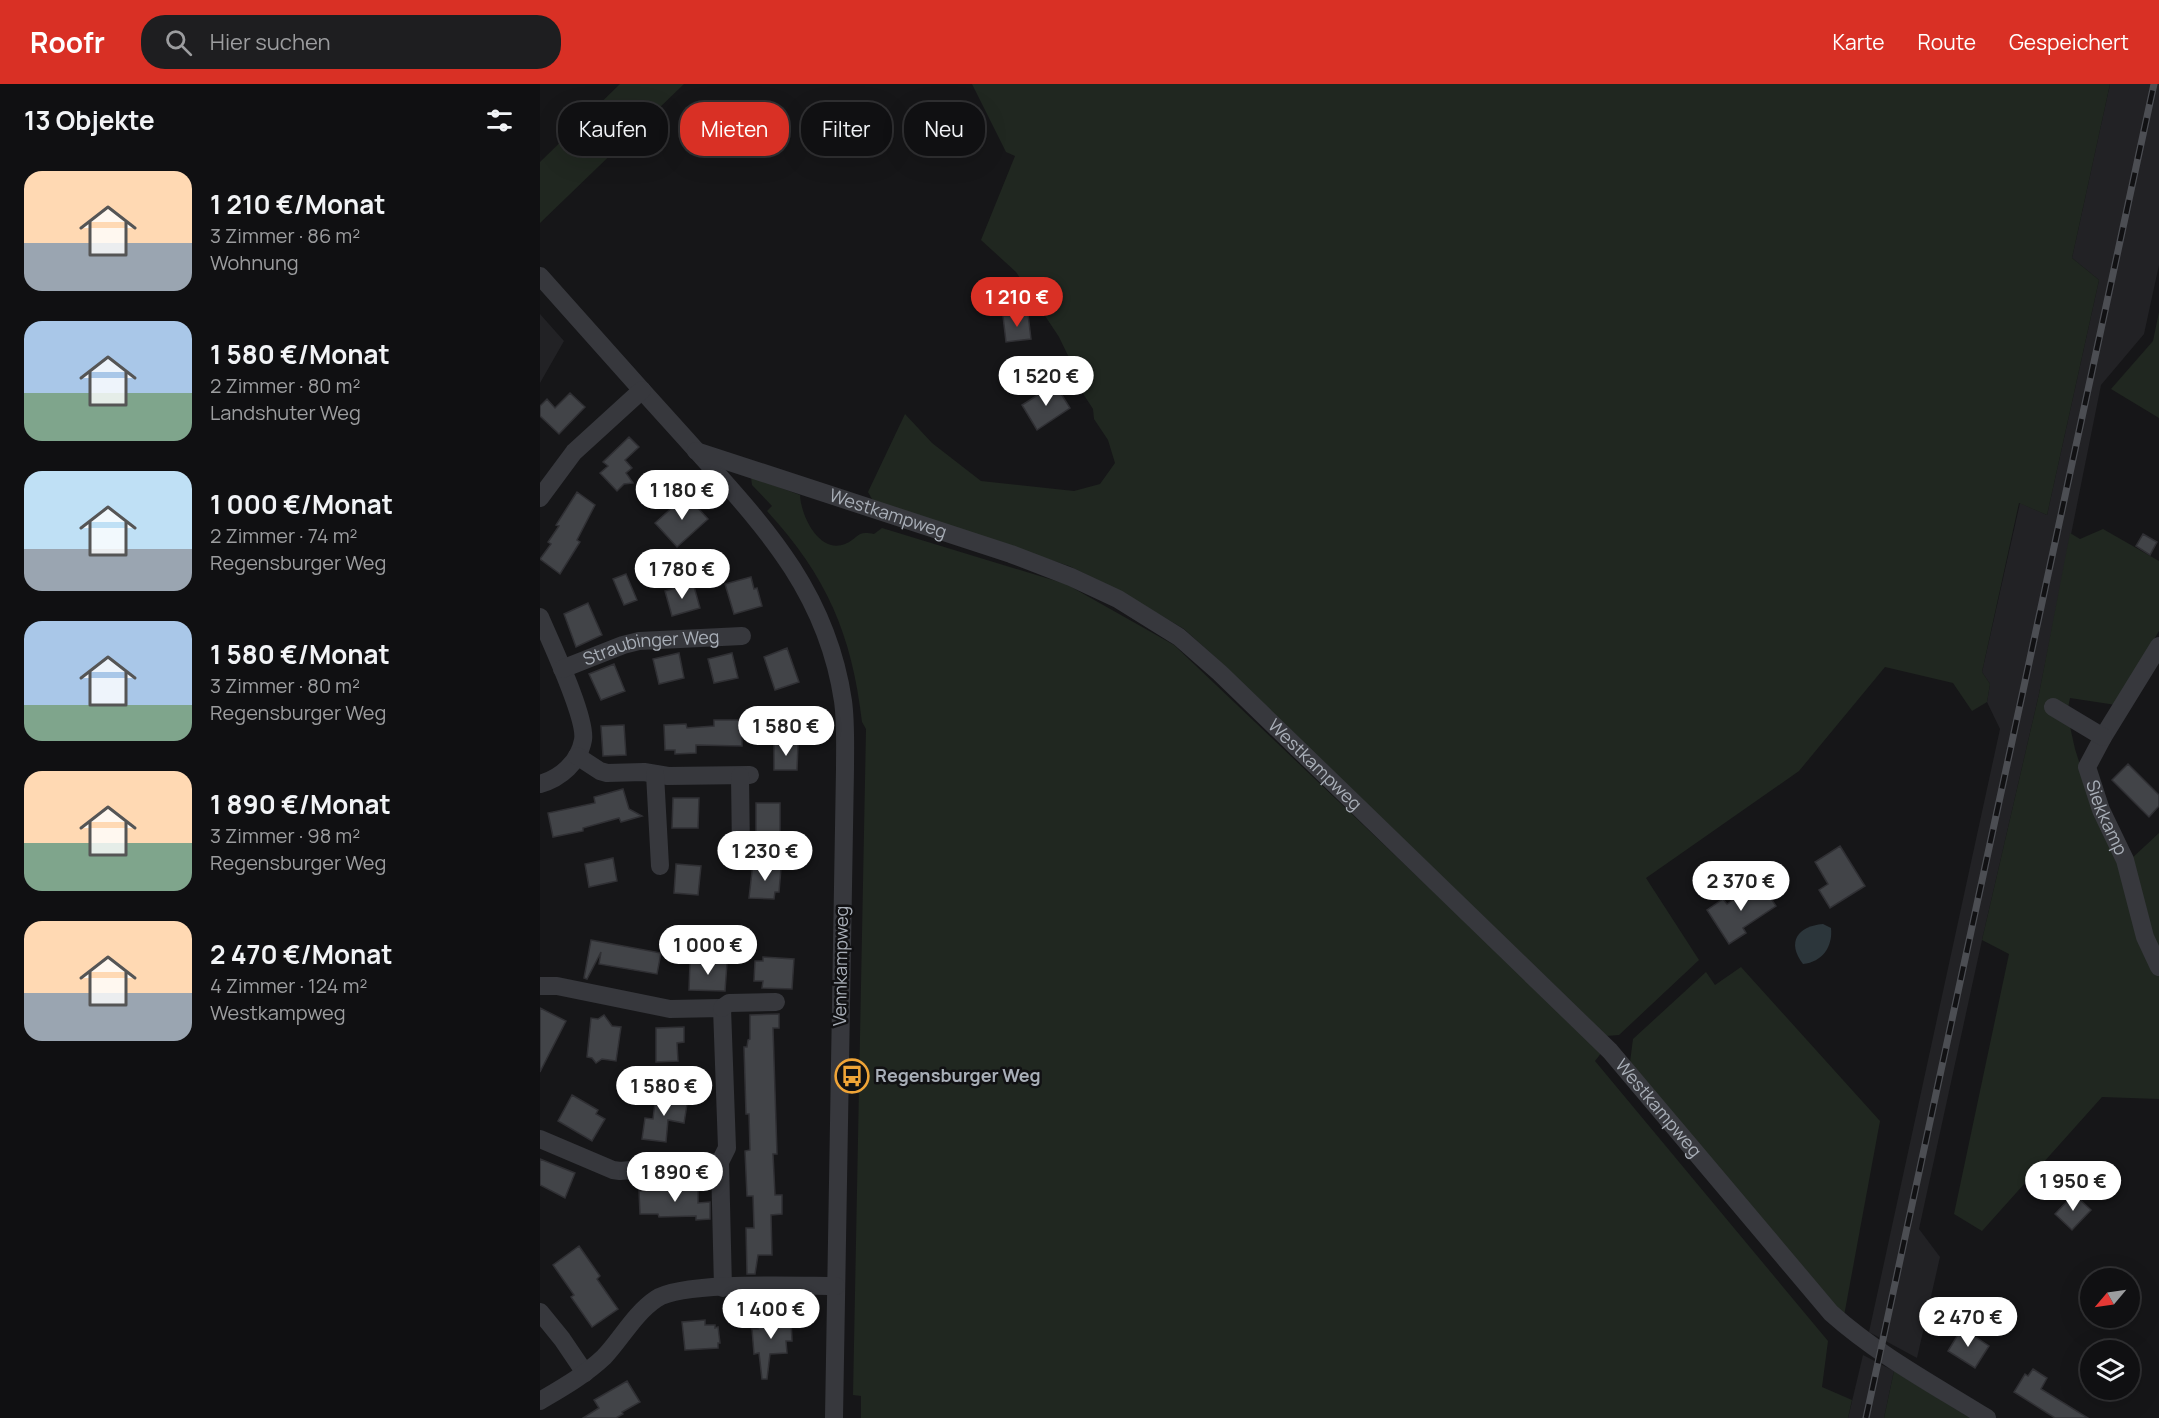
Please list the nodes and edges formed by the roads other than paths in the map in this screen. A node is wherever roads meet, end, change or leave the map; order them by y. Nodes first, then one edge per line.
1 (540, 276) edge
2 (642, 390) junction
3 (696, 451) junction
4 (540, 498) edge
5 (540, 618) edge
6 (742, 636) dead end
7 (2159, 646) edge
8 (562, 669) junction
9 (2053, 707) dead end
10 (2103, 737) junction
11 (576, 756) junction
12 (655, 774) junction
13 (540, 784) edge
14 (741, 853) dead end
15 (660, 866) dead end
16 (2159, 967) edge
17 (540, 986) edge
18 (776, 1002) dead end
19 (722, 1008) junction
20 (540, 1139) edge
21 (720, 1162) junction
22 (836, 1286) junction
23 (723, 1287) junction
24 (540, 1311) edge
25 (585, 1373) junction
26 (540, 1401) edge
27 (834, 1418) edge
28 (1987, 1418) edge

1 - 2 street
2 - 3 street
2 - 4 street
3 - 22 street, Vennkampweg
3 - 28 street, Westkampweg
5 - 8 street
6 - 8 street, Straubinger Weg
7 - 10 street, Siekkamp
8 - 11 street
9 - 10 street
10 - 16 street, Siekkamp
11 - 12 street
11 - 13 street
12 - 14 street
12 - 15 street
17 - 19 street
18 - 19 street
19 - 21 street
20 - 21 street
21 - 23 street
22 - 23 street
22 - 27 street, Vennkampweg
23 - 25 street
24 - 25 street
25 - 26 street

